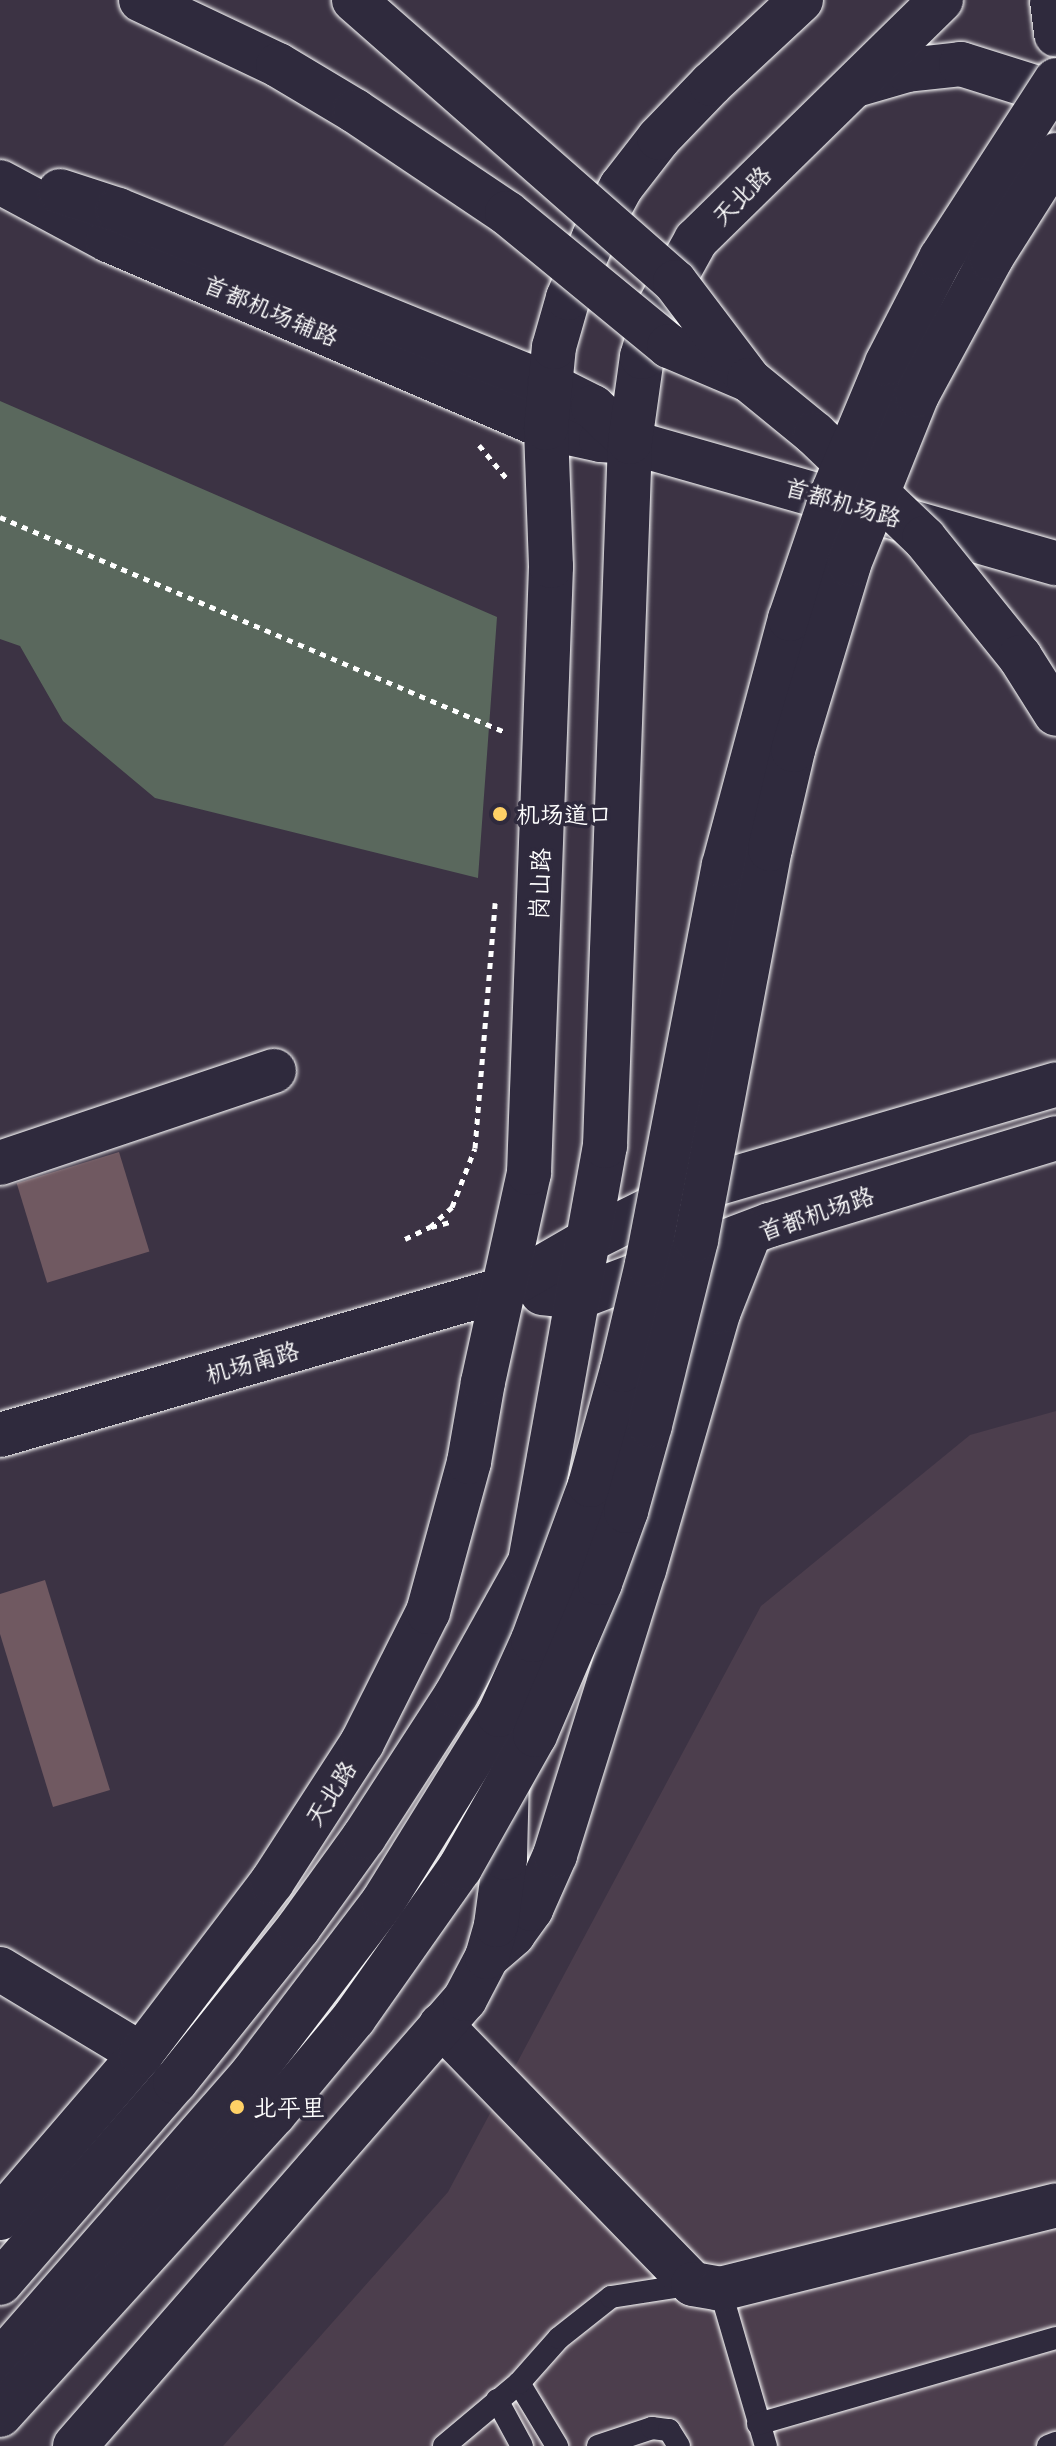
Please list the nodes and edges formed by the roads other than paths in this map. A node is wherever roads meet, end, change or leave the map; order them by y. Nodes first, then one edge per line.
1 (141, 0) edge
2 (354, 0) edge
3 (801, 0) edge
4 (941, 0) edge
5 (1052, 0) edge
6 (1056, 35) edge
7 (1056, 80) edge
8 (850, 87) junction
9 (1056, 94) edge
10 (1056, 155) edge
11 (0, 170) edge
12 (0, 182) edge
13 (749, 380) junction
14 (549, 385) junction
15 (546, 428) junction
16 (630, 442) junction
17 (1056, 563) edge
18 (1056, 714) edge
19 (274, 1071) dead end
20 (1056, 1084) edge
21 (1056, 1138) edge
22 (0, 1163) edge
23 (749, 1235) junction
24 (589, 1240) junction
25 (504, 1289) junction
26 (579, 1297) junction
27 (0, 1435) edge
28 (530, 1562) junction
29 (487, 1957) junction
30 (0, 1969) edge
31 (441, 2025) junction
32 (141, 2054) junction
33 (1056, 2205) edge
34 (0, 2218) edge
35 (0, 2283) edge
36 (706, 2286) junction
37 (1056, 2338) edge
38 (0, 2362) edge
39 (519, 2383) junction
40 (497, 2400) junction
41 (0, 2415) edge
42 (758, 2424) junction
43 (1056, 2443) edge
44 (75, 2446) edge
45 (444, 2446) edge
46 (522, 2446) edge
47 (557, 2446) edge
48 (598, 2446) edge
49 (679, 2446) edge
50 (766, 2446) edge
51 (1048, 2446) edge

1 - 13 main road, bridge
2 - 13 main road, bridge
3 - 14 main road
4 - 8 main road, 天北路
5 - 6 main road
7 - 38 main road, bridge
8 - 9 main road
8 - 16 main road, 天北路
10 - 41 main road, bridge
11 - 14 main road, 首都机场辅路
12 - 15 main road, 首都机场辅路
13 - 18 main road, bridge
14 - 15 main road, 岗山路
14 - 16 main road, 首都机场路
15 - 16 main road, 首都机场路
15 - 25 main road, 岗山路
16 - 17 main road, 首都机场路
16 - 24 main road
19 - 22 main road
20 - 24 main road
21 - 23 main road, 首都机场路
23 - 26 main road, 首都机场路
23 - 29 main road
24 - 25 main road
24 - 26 main road
25 - 26 main road
25 - 27 main road, 机场南路
25 - 32 main road, 天北路
26 - 28 main road
28 - 29 main road
28 - 35 main road
29 - 31 main road
30 - 32 main road
31 - 36 main road
31 - 44 main road
32 - 34 main road, 天北路
33 - 36 main road
36 - 39 lane
36 - 42 lane
37 - 42 lane
39 - 40 lane
39 - 47 lane
40 - 45 lane
40 - 46 lane
42 - 50 lane
43 - 51 lane
48 - 49 lane

